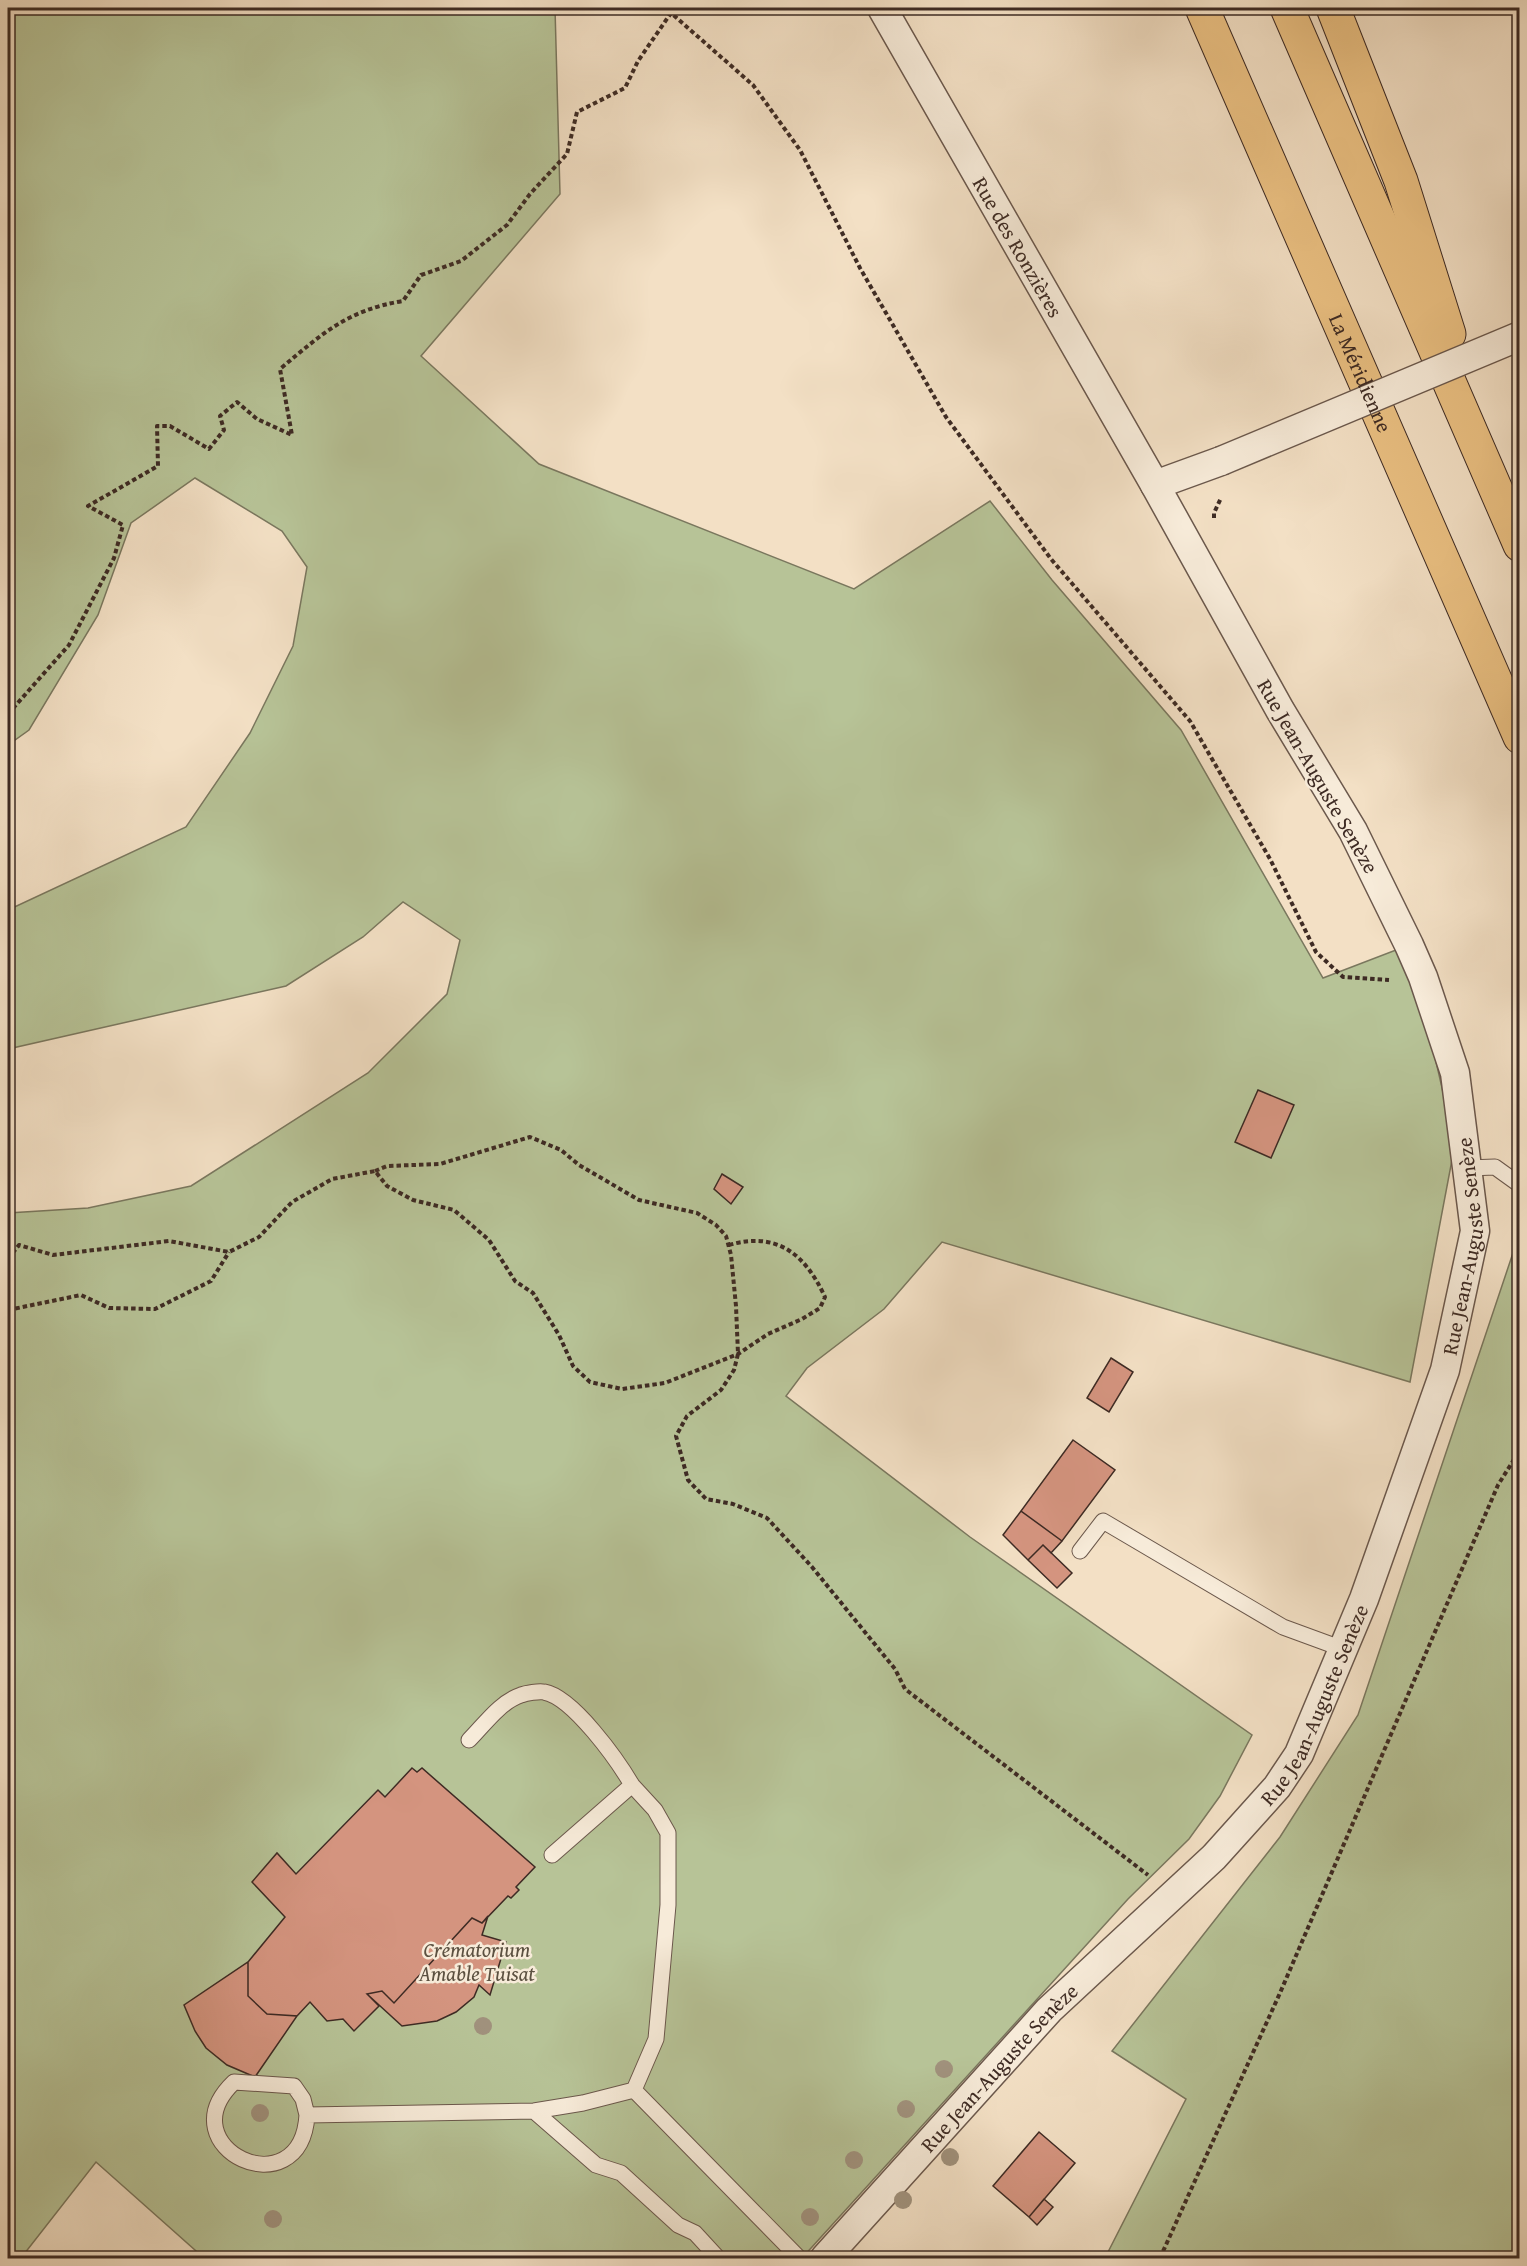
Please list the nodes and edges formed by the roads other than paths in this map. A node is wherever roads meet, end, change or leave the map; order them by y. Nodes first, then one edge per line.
1 (882, 8) edge
2 (1202, 8) edge
3 (1287, 8) edge
4 (1333, 8) edge
5 (1520, 336) edge
6 (1155, 485) junction
7 (1501, 502) junction
8 (1520, 545) edge
9 (1520, 737) edge
10 (1468, 1168) junction
11 (1520, 1185) edge
12 (1080, 1551) dead end
13 (1343, 1649) junction
14 (469, 1740) dead end
15 (632, 1785) junction
16 (552, 1855) dead end
17 (634, 2090) junction
18 (534, 2111) junction
19 (307, 2115) junction
20 (718, 2259) edge
21 (799, 2259) edge
22 (825, 2259) edge

1 - 6 street, Rue des Ronzières
2 - 9 highway, La Méridienne
3 - 7 highway
4 - 7 highway
5 - 6 street, bridge
6 - 10 street, Rue Jean-Auguste Senèze
7 - 8 highway
10 - 11 lane
10 - 13 street, Rue Jean-Auguste Senèze
12 - 13 lane
13 - 22 street, Rue Jean-Auguste Senèze
14 - 15 lane
15 - 16 lane
15 - 17 lane
17 - 18 lane
17 - 21 lane
18 - 19 lane
18 - 20 lane
19 - 19 lane

